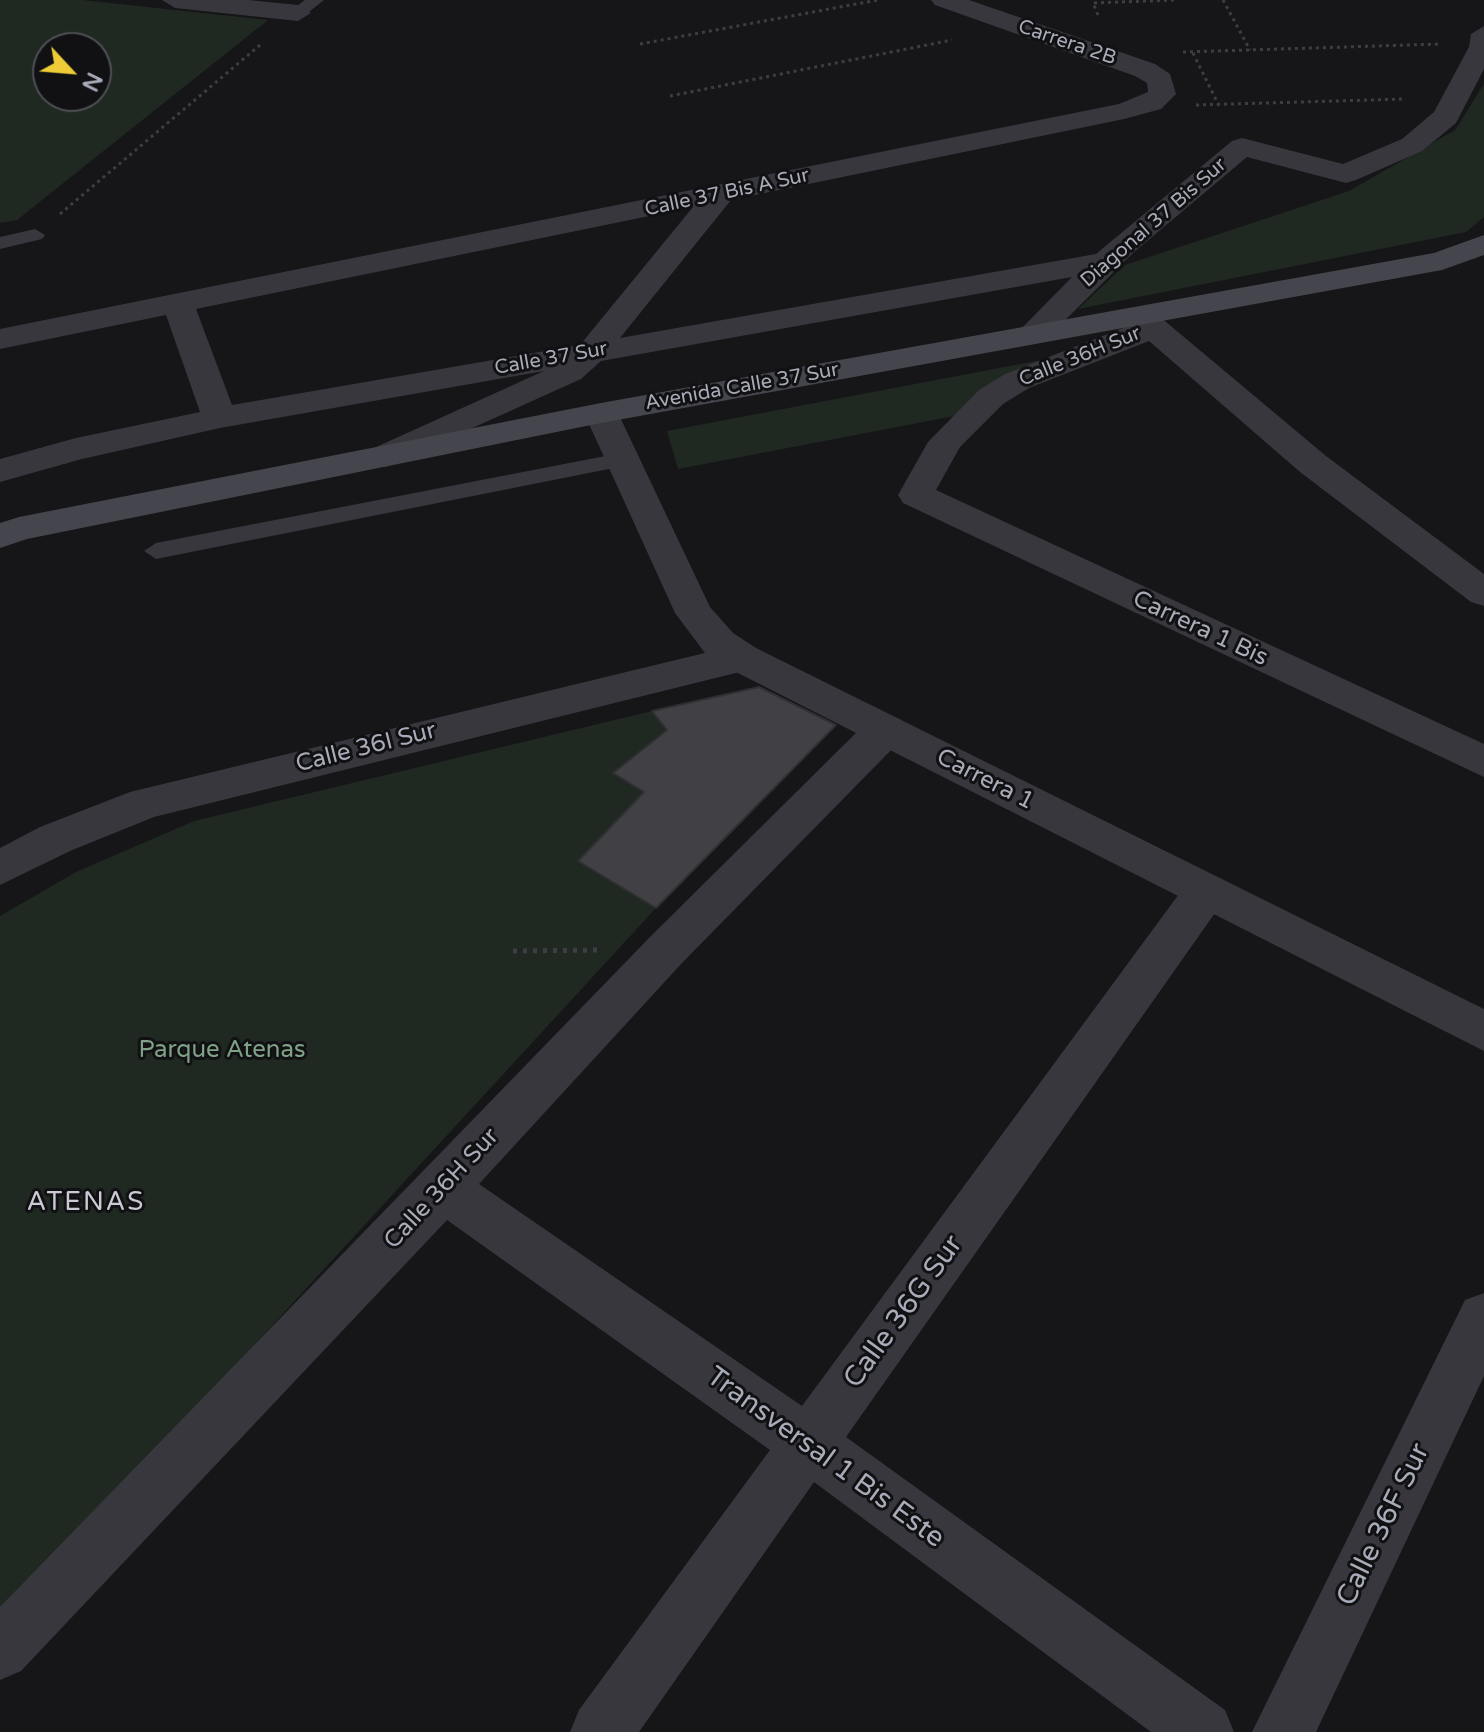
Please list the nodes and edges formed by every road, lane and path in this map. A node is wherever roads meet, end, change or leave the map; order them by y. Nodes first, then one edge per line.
1 (175, 0) edge
2 (878, 0) edge
3 (944, 0) edge
4 (1175, 0) edge
5 (1223, 0) edge
6 (1093, 3) dead end
7 (307, 6) edge
8 (1020, 27) junction
9 (1483, 38) edge
10 (640, 44) dead end
11 (1250, 50) junction
12 (1192, 52) junction
13 (1177, 53) dead end
14 (670, 96) dead end
15 (1458, 98) junction
16 (1151, 103) junction
17 (1219, 106) junction
18 (1242, 147) junction
19 (720, 194) junction
20 (35, 235) joint
21 (0, 243) edge
22 (1484, 244) edge
23 (1105, 262) junction
24 (178, 305) junction
25 (1147, 323) junction
26 (1033, 333) junction
27 (0, 339) edge
28 (591, 352) junction
29 (601, 413) junction
30 (220, 418) junction
31 (386, 456) junction
32 (621, 460) junction
33 (0, 471) edge
34 (916, 495) joint
35 (0, 536) edge
36 (156, 551) dead end
37 (1475, 578) edge
38 (742, 658) junction
39 (885, 730) junction
40 (1484, 762) edge
41 (0, 868) edge
42 (1206, 891) junction
43 (666, 950) junction
44 (513, 951) dead end
45 (1484, 1031) edge
46 (443, 1188) junction
47 (1484, 1318) edge
48 (809, 1444) junction
49 (0, 1650) edge
50 (601, 1732) edge
51 (1203, 1732) edge
52 (1283, 1732) edge

1 - 7 street
2 - 10 path
3 - 8 street, Carrera 2B
4 - 6 path
5 - 11 path
7 - 20 path
8 - 14 path
8 - 16 street, Carrera 2B
9 - 11 path
9 - 15 street
11 - 12 path
12 - 13 path
12 - 17 path
15 - 17 path
15 - 18 street
16 - 17 path
16 - 19 street, Calle 37 Bis A Sur
17 - 18 path
18 - 23 street, Diagonal 37 Bis Sur
19 - 24 street, Calle 37 Bis A Sur
19 - 28 street
20 - 21 lane
22 - 25 main road, Avenida Calle 37 Sur
23 - 26 street, Diagonal 37 Bis Sur
23 - 28 street, Calle 37 Sur
24 - 27 street, Calle 37 Bis A Sur
24 - 30 street
25 - 26 main road, Avenida Calle 37 Sur
25 - 34 street, Calle 36H Sur
25 - 37 street
26 - 29 main road, Avenida Calle 37 Sur
28 - 30 street, Calle 37 Sur
28 - 31 street
29 - 31 main road, Avenida Calle 37 Sur
29 - 32 street, Carrera 1
30 - 33 street, Calle 37 Sur
31 - 35 main road, Avenida Calle 37 Sur
32 - 36 lane
32 - 38 street, Carrera 1
34 - 40 street, Carrera 1 Bis
38 - 39 street, Carrera 1
38 - 41 street, Calle 36I Sur
39 - 42 street, Carrera 1
39 - 43 street, Calle 36H Sur
42 - 45 street, Carrera 1
42 - 48 street, Calle 36G Sur
43 - 44 path
43 - 46 street, Calle 36H Sur
46 - 48 street, Transversal 1 Bis Este
46 - 49 street, Calle 36H Sur
47 - 52 street, Calle 36F Sur
48 - 50 street, Calle 36G Sur
48 - 51 street, Transversal 1 Bis Este

